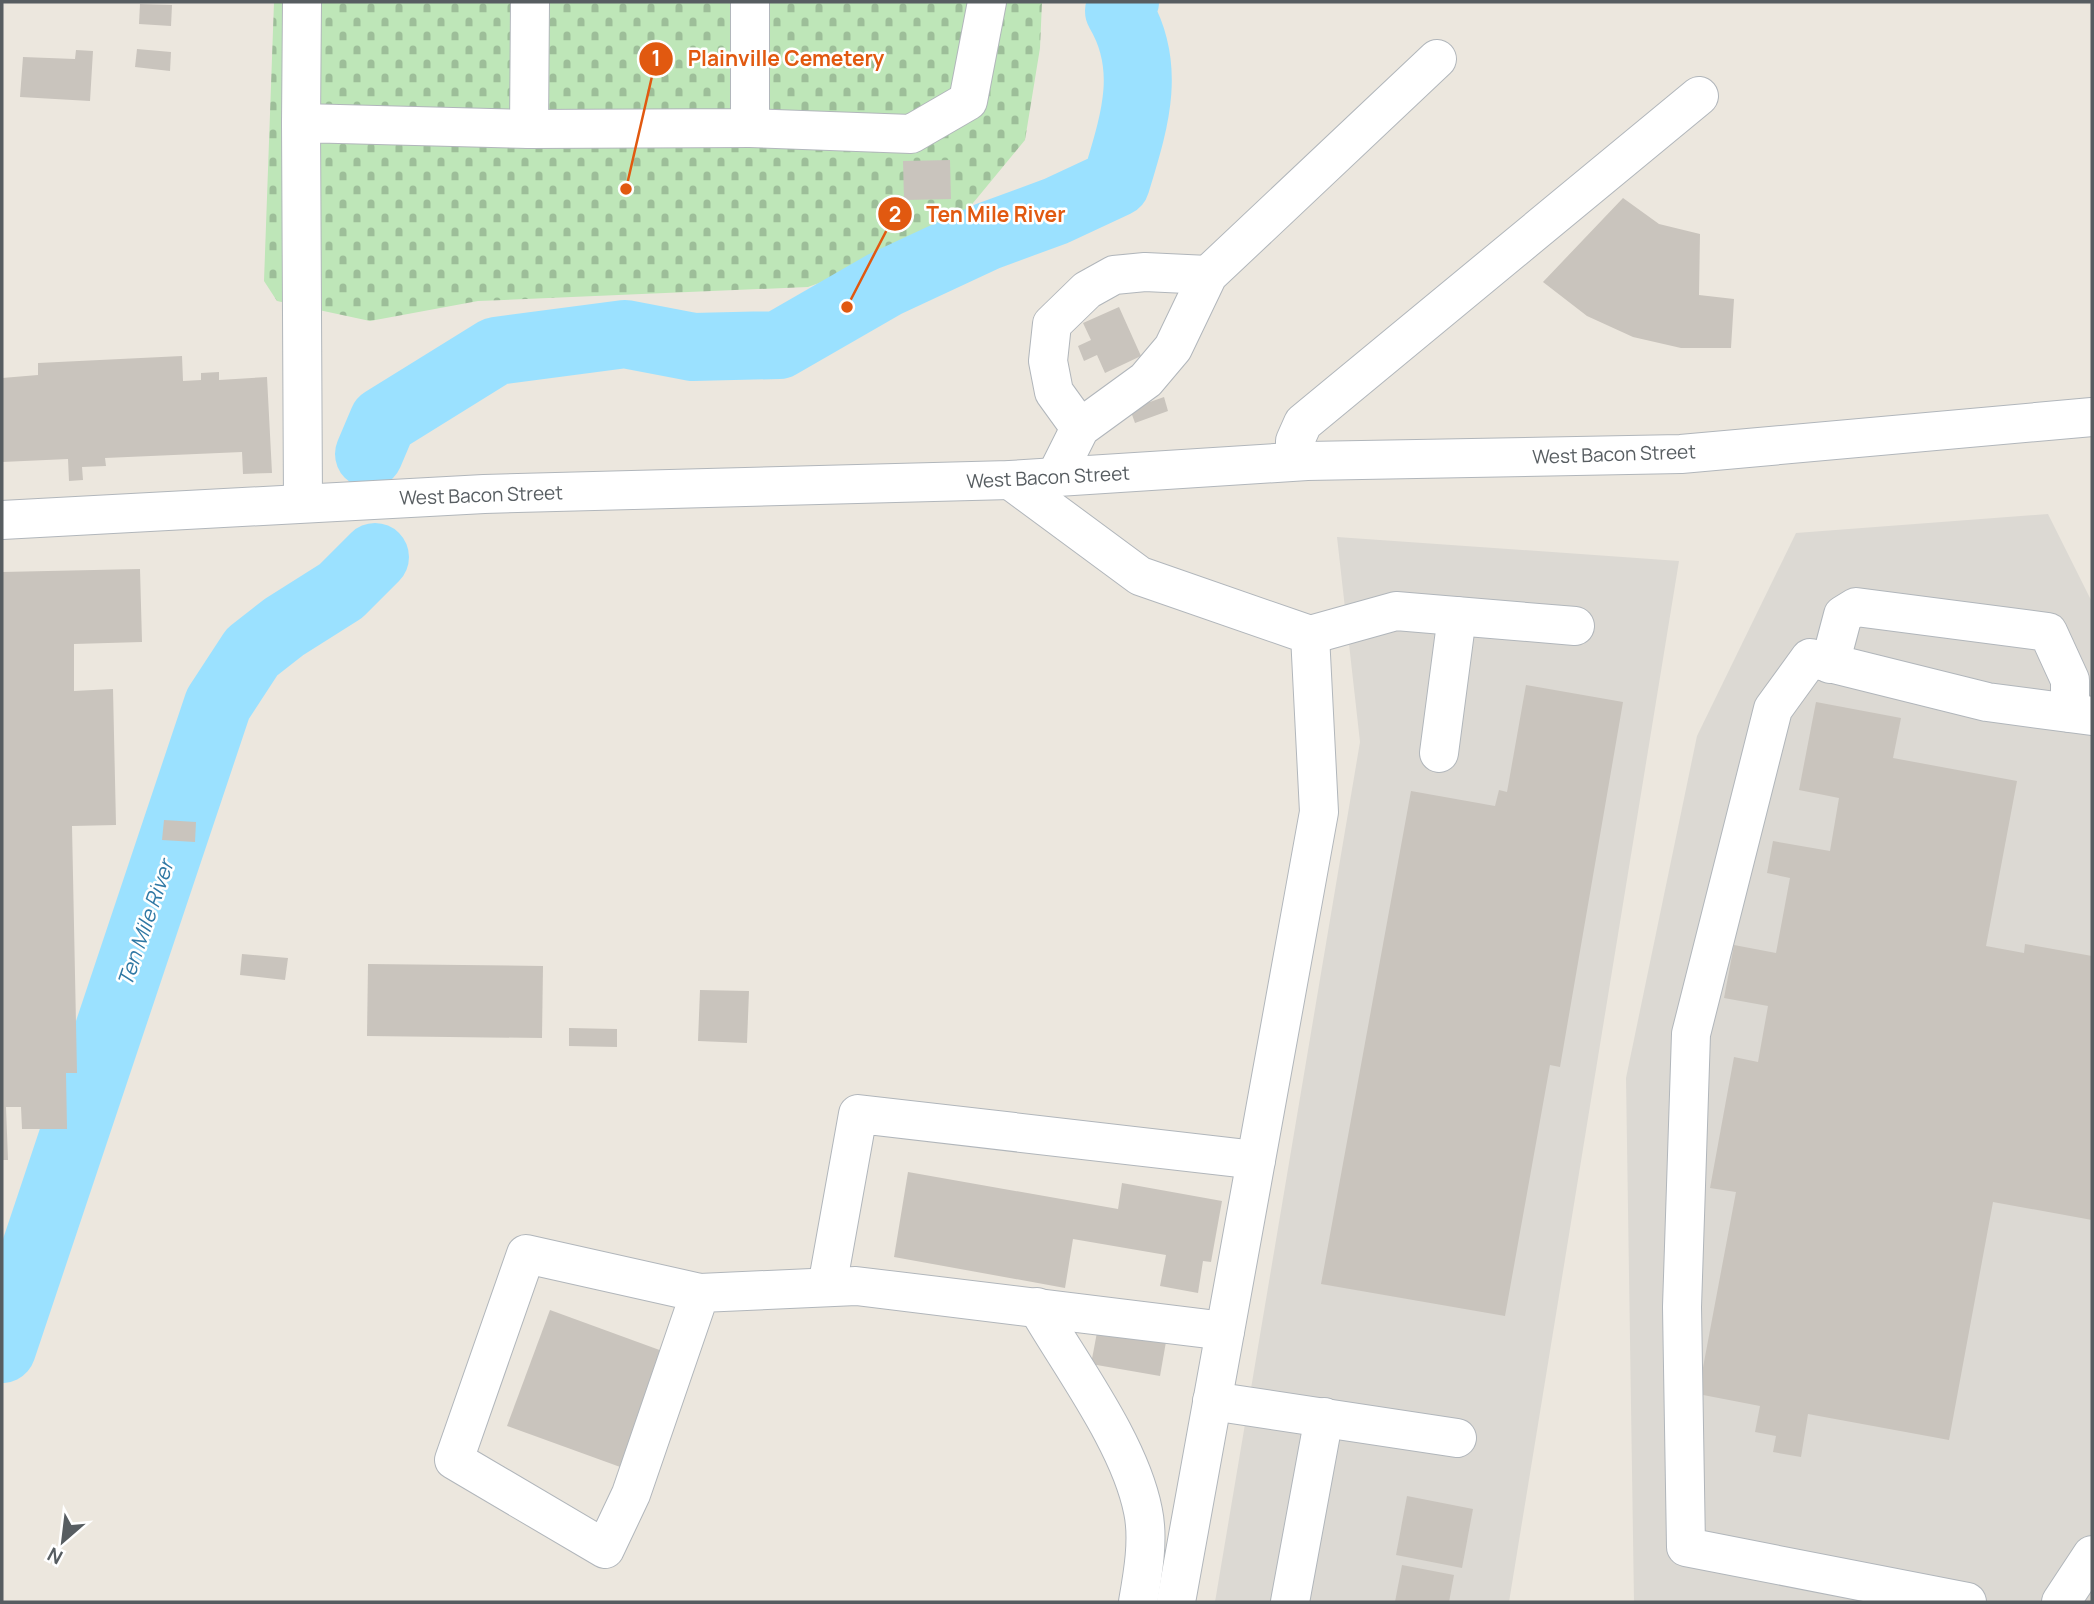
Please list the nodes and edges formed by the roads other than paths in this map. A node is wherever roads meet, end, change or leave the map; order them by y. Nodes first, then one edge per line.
1 (302, 2) edge
2 (530, 2) edge
3 (750, 2) edge
4 (987, 2) edge
5 (1437, 59) dead end
6 (1699, 96) dead end
7 (301, 123) junction
8 (750, 128) junction
9 (529, 129) junction
10 (1208, 275) junction
11 (2092, 416) edge
12 (1080, 428) junction
13 (1294, 461) junction
14 (1055, 478) junction
15 (1010, 481) junction
16 (303, 502) junction
17 (2, 520) edge
18 (1457, 616) junction
19 (1575, 626) dead end
20 (1311, 635) junction
21 (1830, 664) junction
22 (2081, 715) edge
23 (1440, 753) dead end
24 (1256, 1160) junction
25 (827, 1287) junction
26 (701, 1293) junction
27 (1037, 1307) junction
28 (1225, 1331) junction
29 (1212, 1401) junction
30 (1324, 1417) junction
31 (1457, 1438) dead end
32 (2092, 1555) edge
33 (1138, 1602) edge
34 (1176, 1602) edge
35 (1290, 1602) edge
36 (1967, 1602) edge
37 (2061, 1602) edge

1 - 7 street
2 - 9 street
3 - 8 street
4 - 8 street
5 - 10 street
6 - 13 street
7 - 9 street
7 - 16 street
8 - 9 street
10 - 12 street
10 - 12 street
11 - 13 street, West Bacon Street
12 - 14 street
13 - 14 street, West Bacon Street
14 - 15 street, West Bacon Street
15 - 16 street, West Bacon Street
15 - 20 street
16 - 17 street, West Bacon Street
18 - 19 street
18 - 20 street
18 - 23 street
20 - 24 street
21 - 22 street
21 - 22 street
21 - 36 street
24 - 25 street
24 - 28 street
25 - 26 street
25 - 27 street
26 - 26 street
27 - 28 street
27 - 33 street
28 - 29 street
29 - 30 street
29 - 34 street
30 - 31 street
30 - 35 street
32 - 37 street

